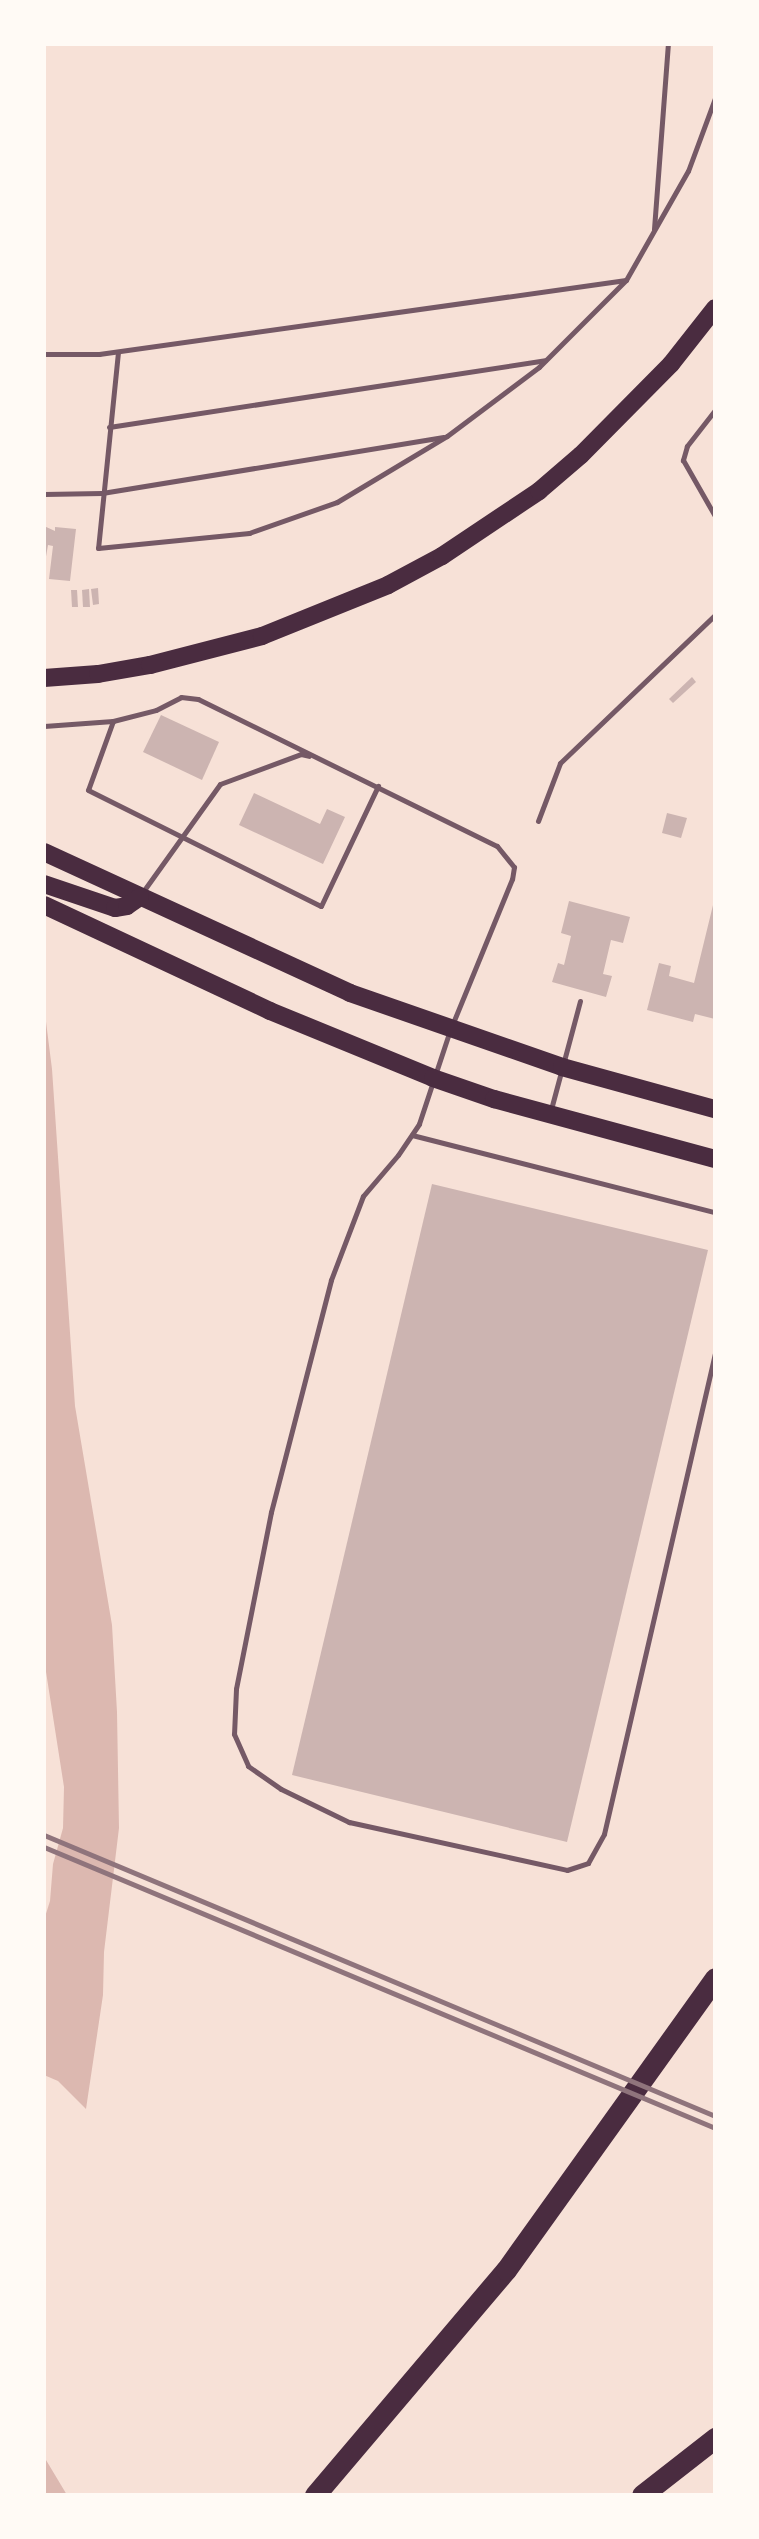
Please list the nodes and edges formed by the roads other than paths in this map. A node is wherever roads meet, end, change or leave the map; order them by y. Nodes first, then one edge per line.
1 (667, 44) edge
2 (715, 98) edge
3 (654, 231) junction
4 (626, 280) junction
5 (715, 308) edge
6 (118, 352) junction
7 (44, 354) edge
8 (548, 360) junction
9 (715, 410) edge
10 (110, 427) junction
11 (446, 436) junction
12 (102, 493) junction
13 (44, 494) edge
14 (715, 516) edge
15 (715, 615) edge
16 (44, 678) edge
17 (113, 721) junction
18 (44, 726) edge
19 (319, 758) junction
20 (378, 786) junction
21 (538, 821) dead end
22 (183, 838) junction
23 (44, 852) edge
24 (44, 884) edge
25 (140, 897) junction
26 (44, 905) edge
27 (580, 1001) dead end
28 (450, 1030) junction
29 (562, 1067) junction
30 (433, 1078) junction
31 (715, 1109) edge
32 (550, 1114) junction
33 (412, 1135) junction
34 (715, 1159) edge
35 (715, 1212) edge
36 (715, 1352) edge
37 (715, 1978) edge
38 (715, 2438) edge
39 (315, 2495) edge
40 (642, 2495) edge

1 - 3 lane
2 - 3 lane
3 - 4 lane
4 - 6 lane
4 - 8 lane
5 - 16 main road
6 - 7 lane
6 - 10 lane
8 - 10 lane
8 - 11 lane
9 - 14 lane
10 - 12 lane
11 - 12 lane
11 - 12 lane
12 - 13 lane
15 - 21 lane
17 - 18 lane
17 - 19 lane
17 - 22 lane
19 - 20 lane
19 - 22 lane
20 - 22 lane
20 - 28 lane
22 - 25 lane
23 - 25 main road
24 - 25 main road
25 - 28 main road
26 - 30 main road
27 - 29 lane
28 - 29 main road
28 - 30 lane
29 - 31 main road
29 - 32 lane
30 - 32 main road
30 - 33 lane
32 - 34 main road
33 - 35 lane
33 - 36 lane
37 - 39 highway
38 - 40 highway

